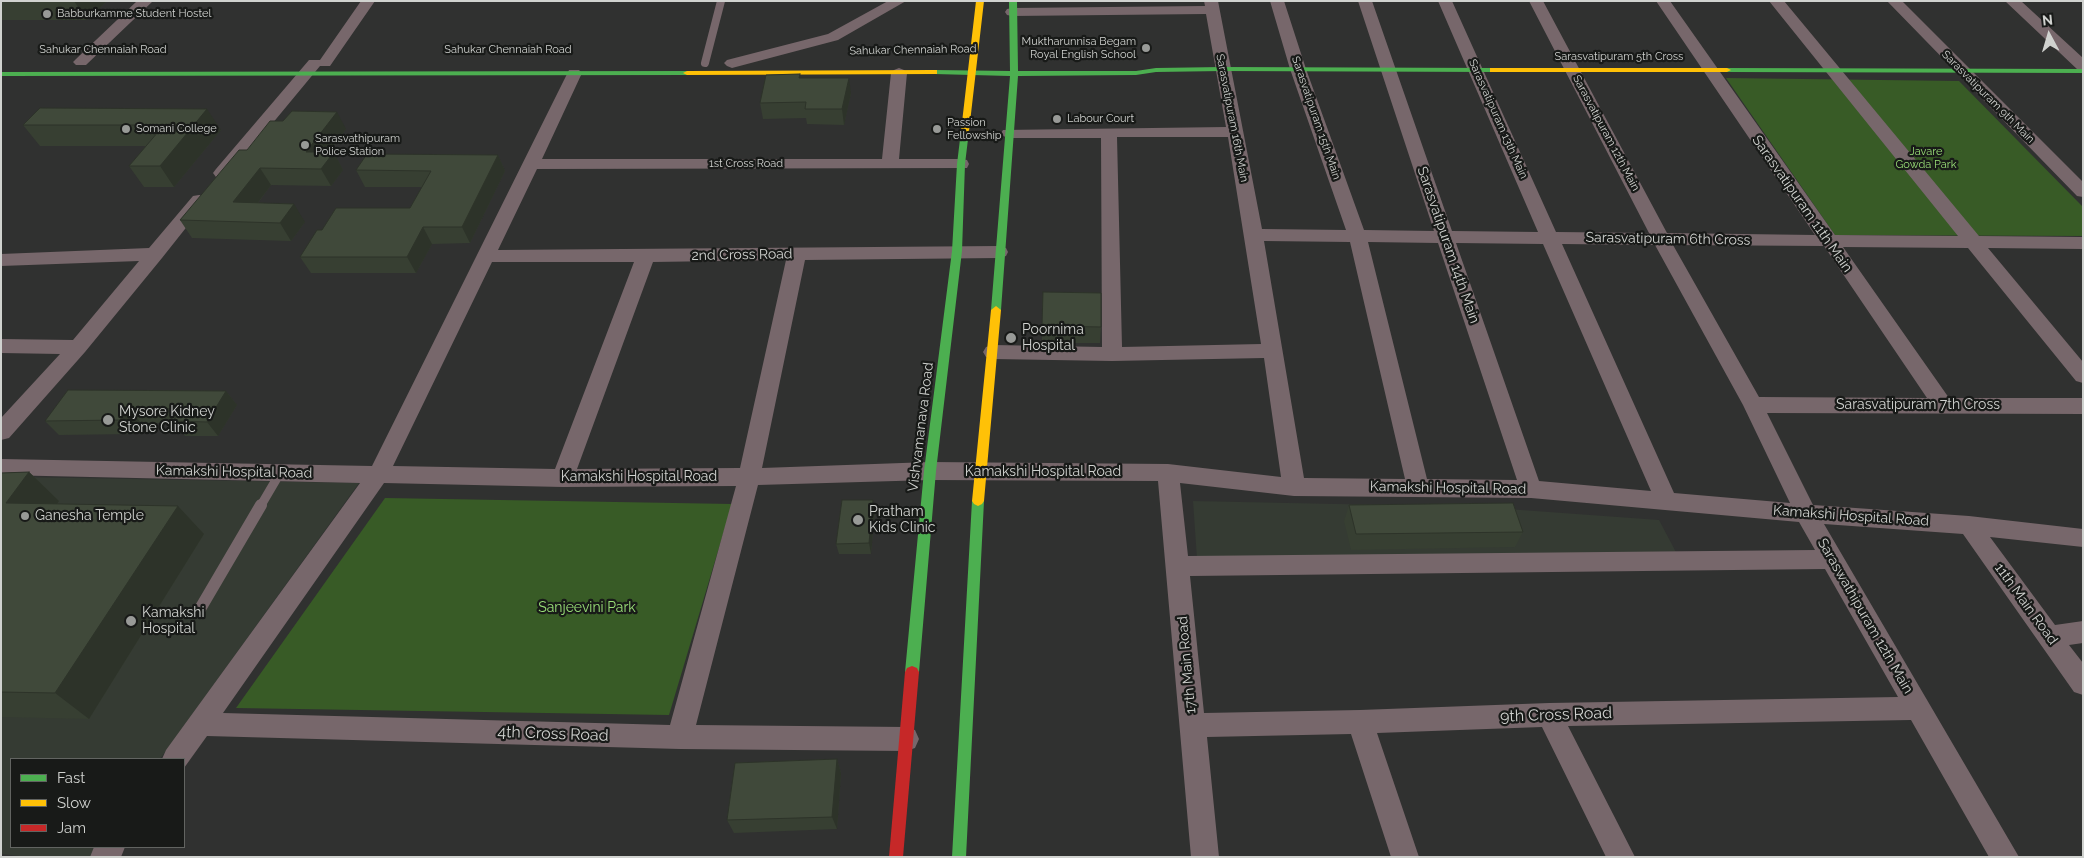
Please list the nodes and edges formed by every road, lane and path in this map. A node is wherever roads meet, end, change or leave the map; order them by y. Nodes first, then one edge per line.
1 (146, 1) edge
2 (368, 1) edge
3 (720, 1) edge
4 (899, 1) edge
5 (980, 1) edge
6 (1277, 1) edge
7 (1365, 1) edge
8 (1445, 1) edge
9 (1536, 1) edge
10 (1663, 1) edge
11 (1776, 1) edge
12 (1894, 1) edge
13 (2012, 1) edge
14 (1104, 6) edge
15 (1212, 6) edge
16 (1013, 7) edge
17 (1011, 61) junction
18 (1123, 61) dead end
19 (81, 62) junction
20 (1, 63) edge
21 (705, 63) junction
22 (732, 63) junction
23 (314, 67) junction
24 (971, 67) junction
25 (2083, 67) edge
26 (1222, 69) junction
27 (1298, 69) junction
28 (1388, 69) junction
29 (1475, 69) junction
30 (1572, 69) junction
31 (1156, 70) junction
32 (1710, 70) junction
33 (1834, 70) junction
34 (1963, 71) junction
35 (2083, 71) edge
36 (574, 73) junction
37 (899, 73) junction
38 (1, 74) edge
39 (1013, 74) junction
40 (1234, 132) junction
41 (1009, 133) junction
42 (1109, 134) junction
43 (890, 163) junction
44 (531, 164) junction
45 (961, 164) junction
46 (2083, 192) edge
47 (1254, 235) junction
48 (1357, 235) junction
49 (1445, 237) junction
50 (1551, 238) junction
51 (1661, 239) junction
52 (1827, 240) junction
53 (1972, 242) junction
54 (2083, 243) edge
55 (957, 251) junction
56 (999, 252) junction
57 (155, 254) junction
58 (797, 254) junction
59 (486, 256) junction
60 (646, 256) junction
61 (1, 260) edge
62 (1, 346) edge
63 (78, 347) junction
64 (1272, 351) junction
65 (994, 352) junction
66 (1112, 354) junction
67 (2083, 376) edge
68 (1753, 404) junction
69 (1943, 406) junction
70 (2083, 406) edge
71 (1, 432) edge
72 (1, 468) edge
73 (930, 471) junction
74 (979, 472) junction
75 (280, 473) junction
76 (1168, 473) junction
77 (378, 475) junction
78 (749, 477) junction
79 (563, 478) junction
80 (1294, 487) junction
81 (1418, 488) junction
82 (1530, 489) junction
83 (1666, 500) junction
84 (1806, 514) junction
85 (1969, 525) junction
86 (2083, 538) edge
87 (1832, 559) junction
88 (1178, 566) junction
89 (200, 609) dead end
90 (2083, 632) edge
91 (2049, 637) junction
92 (2083, 684) edge
93 (1919, 708) junction
94 (1549, 715) junction
95 (1360, 722) junction
96 (200, 724) junction
97 (1193, 725) junction
98 (680, 737) junction
99 (906, 739) junction
100 (175, 758) edge
101 (896, 857) edge
102 (959, 857) edge
103 (1205, 857) edge
104 (1404, 857) edge
105 (1621, 857) edge
106 (2005, 857) edge

1 - 19 street
2 - 23 street
3 - 21 lane
4 - 22 street
5 - 24 street, Vishvamanava Road
6 - 27 street, Sarasvatipuram 15th Main
7 - 28 street, Sarasvatipuram 14th Main
8 - 29 street, Sarasvatipuram 13th Main
9 - 30 street, Sarasvatipuram 12th Main
10 - 32 street, Sarasvatipuram 11th Main
11 - 33 street
12 - 34 street, Sarasvatipuram 9th Main
13 - 25 street
14 - 15 street
14 - 16 street
15 - 26 street, Sarasvatipuram 16th Main
16 - 17 street
17 - 24 street, Sahukar Chennaiah Road
17 - 39 street
18 - 31 street, Sarasvatipuram 5th Cross
19 - 20 street, Sahukar Chennaiah Road
19 - 23 street, Sahukar Chennaiah Road
21 - 22 street, Sahukar Chennaiah Road
21 - 23 street, Sahukar Chennaiah Road
22 - 24 street, Sahukar Chennaiah Road
23 - 36 street, Sahukar Chennaiah Road
23 - 38 street, Sahukar Chennaiah Road
23 - 57 street
24 - 37 street, Sahukar Chennaiah Road
24 - 39 street, Sahukar Chennaiah Road
24 - 45 street, Vishvamanava Road
26 - 27 street, Sarasvatipuram 5th Cross
26 - 31 street, Sarasvatipuram 5th Cross
26 - 40 street, Sarasvatipuram 16th Main
27 - 28 street, Sarasvatipuram 5th Cross
27 - 48 street, Sarasvatipuram 15th Main
28 - 29 street, Sarasvatipuram 5th Cross
28 - 49 street, Sarasvatipuram 14th Main
29 - 30 street, Sarasvatipuram 5th Cross
29 - 50 street, Sarasvatipuram 13th Main
30 - 32 street, Sarasvatipuram 5th Cross
30 - 51 street, Sarasvatipuram 12th Main
31 - 39 street, Sarasvatipuram 5th Cross
32 - 33 street, Sarasvatipuram 5th Cross
32 - 52 street, Sarasvatipuram 11th Main
33 - 34 street, Sarasvatipuram 5th Cross
33 - 53 street
34 - 35 street, Sarasvatipuram 5th Cross
34 - 46 street, Sarasvatipuram 9th Main
36 - 37 street, Sahukar Chennaiah Road
36 - 44 street
37 - 43 street
39 - 41 street
40 - 42 street
40 - 47 street, Sarasvatipuram 16th Main
41 - 42 street
41 - 56 street
42 - 66 street
43 - 44 street, 1st Cross Road
43 - 45 street, 1st Cross Road
44 - 59 street
45 - 55 street, Vishvamanava Road
47 - 48 street, Sarasvatipuram 6th Cross
47 - 64 street, Sarasvatipuram 16th Main
48 - 49 street, Sarasvatipuram 6th Cross
48 - 81 street, Sarasvatipuram 15th Main
49 - 50 street, Sarasvatipuram 6th Cross
49 - 82 street, Sarasvatipuram 14th Main
50 - 51 street, Sarasvatipuram 6th Cross
50 - 83 street, Sarasvatipuram 13th Main
51 - 52 street, Sarasvatipuram 6th Cross
51 - 68 street, Saraswathipuram 12th Main
52 - 53 street, Sarasvatipuram 6th Cross
52 - 69 street, Sarasvatipuram 11th Main
53 - 54 street, Sarasvatipuram 6th Cross
53 - 67 street
55 - 56 street, 2nd Cross Road
55 - 58 street, 2nd Cross Road
55 - 73 street, Vishvamanava Road
56 - 65 street
57 - 61 street
57 - 63 street
58 - 60 street, 2nd Cross Road
58 - 78 street
59 - 60 street, 2nd Cross Road
59 - 77 street
60 - 79 street
62 - 63 street
63 - 71 street
64 - 66 street
64 - 80 street, Sarasvatipuram 16th Main
65 - 66 street
65 - 74 street
68 - 69 street, Sarasvatipuram 7th Cross
68 - 84 street, Saraswathipuram 12th Main
69 - 70 street, Sarasvatipuram 7th Cross
72 - 75 street, Kamakshi Hospital Road
73 - 74 street, Kamakshi Hospital Road
73 - 78 street, Kamakshi Hospital Road
73 - 99 street, Vishvamanava Road
74 - 76 street, Kamakshi Hospital Road
74 - 102 street
75 - 77 street, Kamakshi Hospital Road
75 - 89 lane
76 - 80 street, Kamakshi Hospital Road
76 - 88 street, 17th Main Road
77 - 79 street, Kamakshi Hospital Road
77 - 96 street
78 - 79 street, Kamakshi Hospital Road
78 - 98 street
80 - 81 street, Kamakshi Hospital Road
81 - 82 street, Kamakshi Hospital Road
82 - 83 street, Kamakshi Hospital Road
83 - 84 street, Kamakshi Hospital Road
84 - 85 street, Kamakshi Hospital Road
84 - 87 street, Saraswathipuram 12th Main
85 - 86 street, Kamakshi Hospital Road
85 - 91 street, 11th Main Road
87 - 88 street
87 - 93 street, Saraswathipuram 12th Main
88 - 97 street, 17th Main Road
90 - 91 street
91 - 92 street, 11th Main Road
93 - 94 street, 9th Cross Road
93 - 106 street, Saraswathipuram 12th Main
94 - 95 street, 9th Cross Road
94 - 105 street
95 - 97 street, 9th Cross Road
95 - 104 street
96 - 98 street, 4th Cross Road
96 - 100 street
97 - 103 street, 17th Main Road
98 - 99 street, 4th Cross Road
99 - 101 street, Vishvamanava Road

